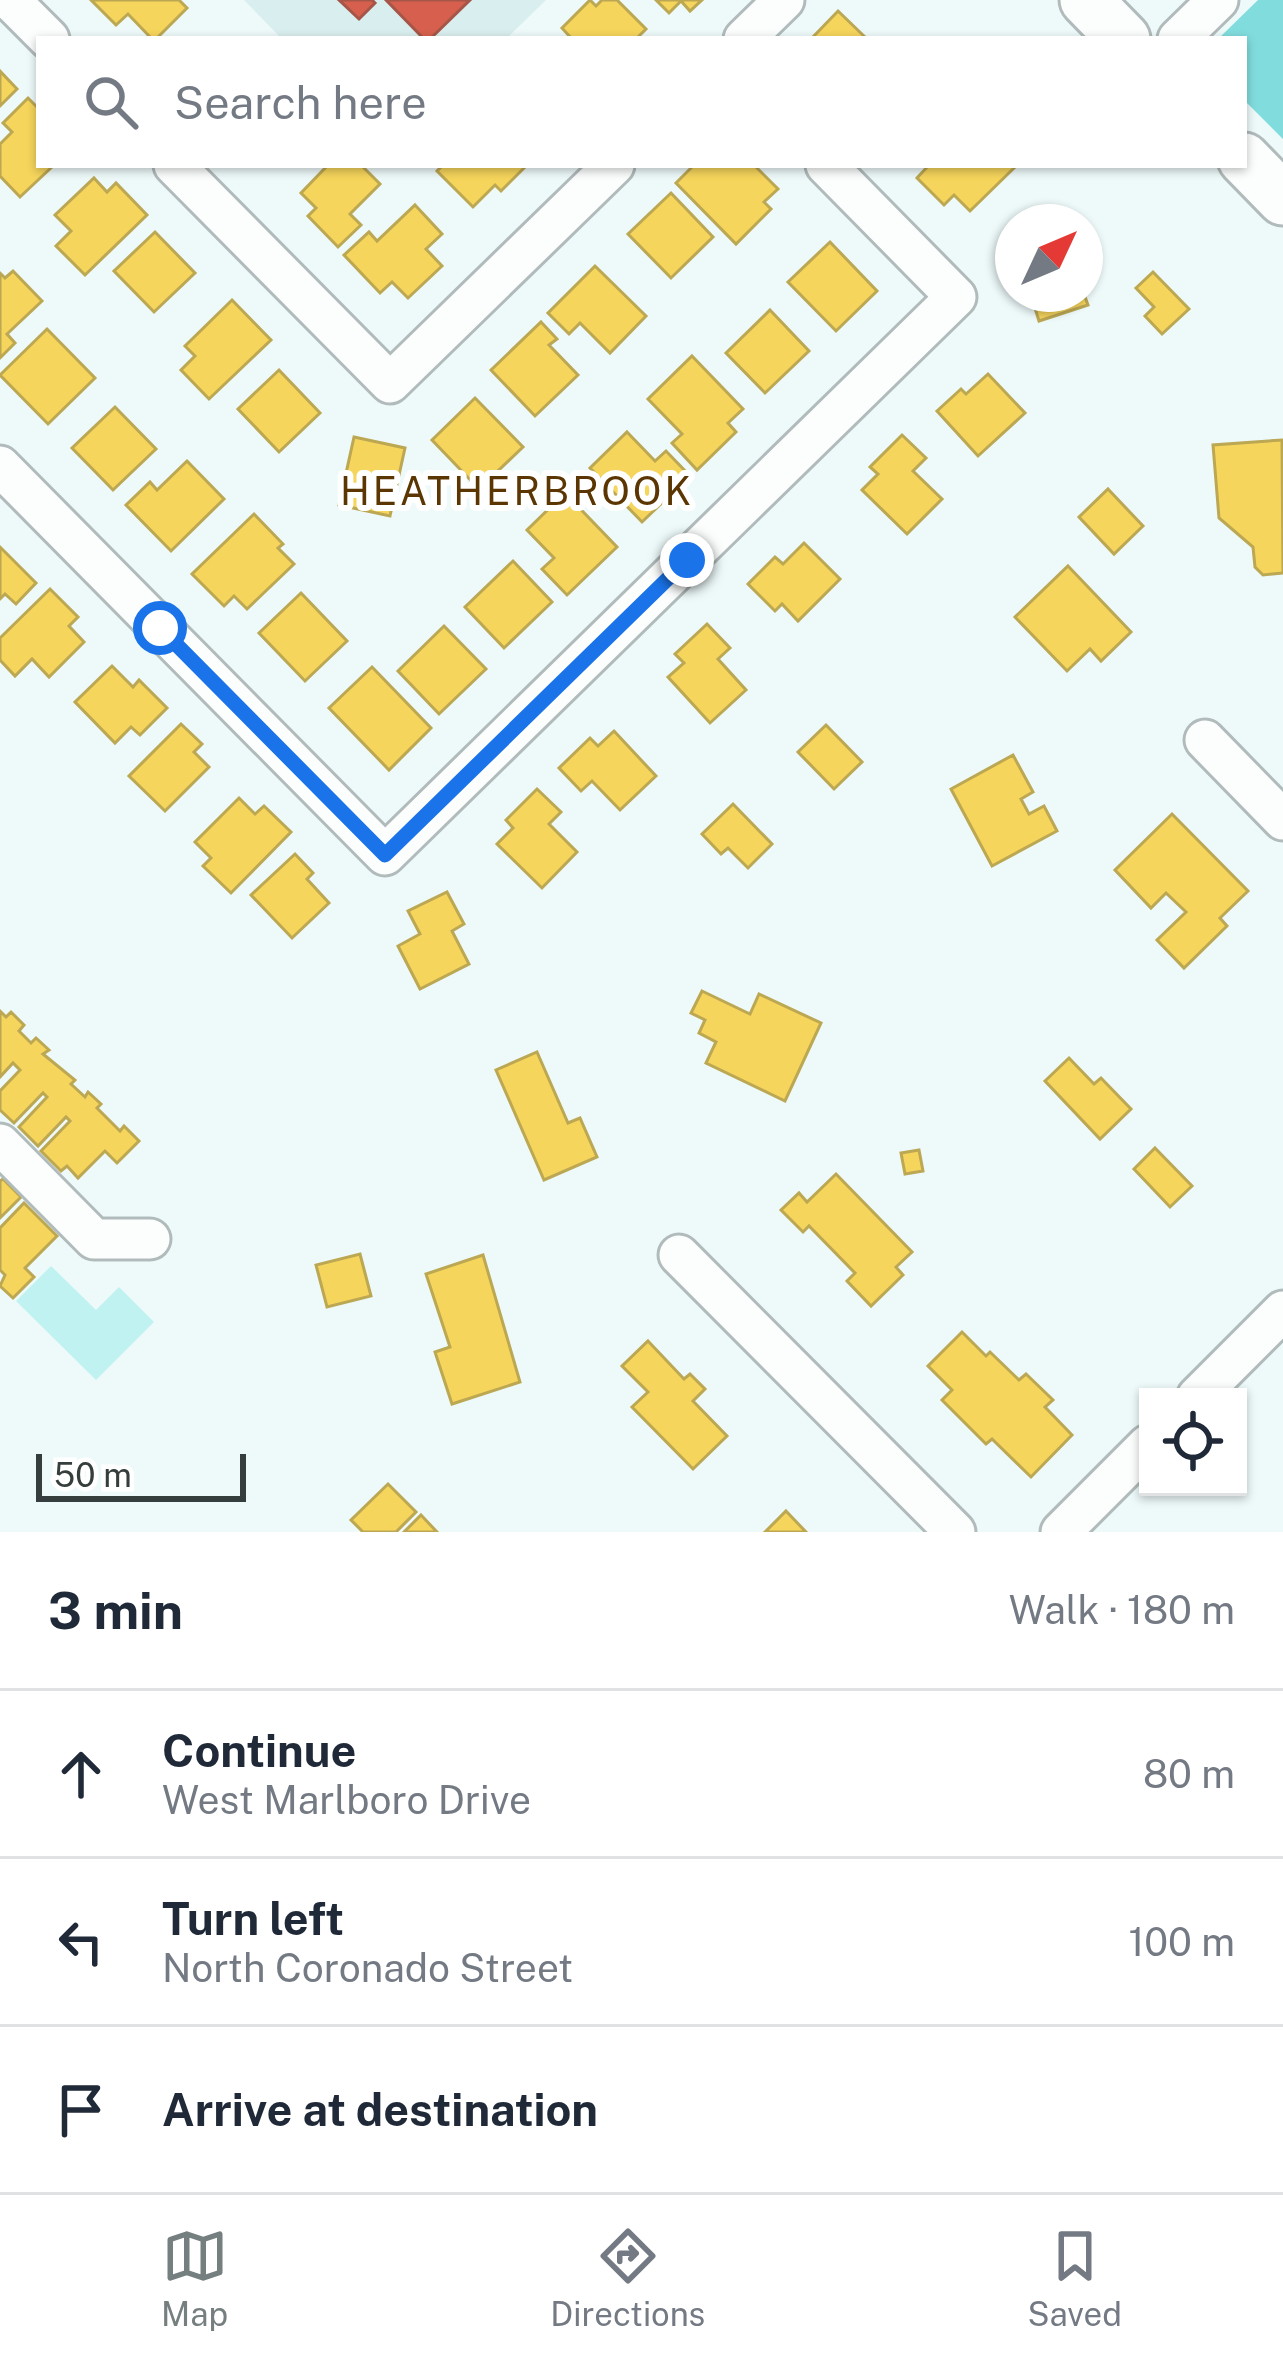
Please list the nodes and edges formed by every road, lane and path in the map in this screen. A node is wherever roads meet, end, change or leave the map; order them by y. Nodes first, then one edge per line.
1 (10, 0) edge
2 (784, 0) edge
3 (1086, 0) edge
4 (1218, 0) edge
5 (46, 36) edge
6 (747, 36) edge
7 (1121, 36) edge
8 (1181, 36) edge
9 (1247, 162) edge
10 (177, 168) edge
11 (611, 168) edge
12 (829, 168) edge
13 (1283, 199) edge
14 (0, 466) edge
15 (1205, 740) dead end
16 (1283, 820) edge
17 (0, 1144) edge
18 (150, 1240) dead end
19 (679, 1255) dead end
20 (1283, 1312) edge
21 (1206, 1388) edge
22 (1139, 1454) edge
23 (955, 1532) edge
24 (1061, 1532) edge

1 - 5 street
2 - 6 street
3 - 7 main road
4 - 8 street
9 - 13 main road
10 - 11 street
12 - 14 street
15 - 16 street
17 - 18 street
19 - 23 street
20 - 21 street
22 - 24 street

